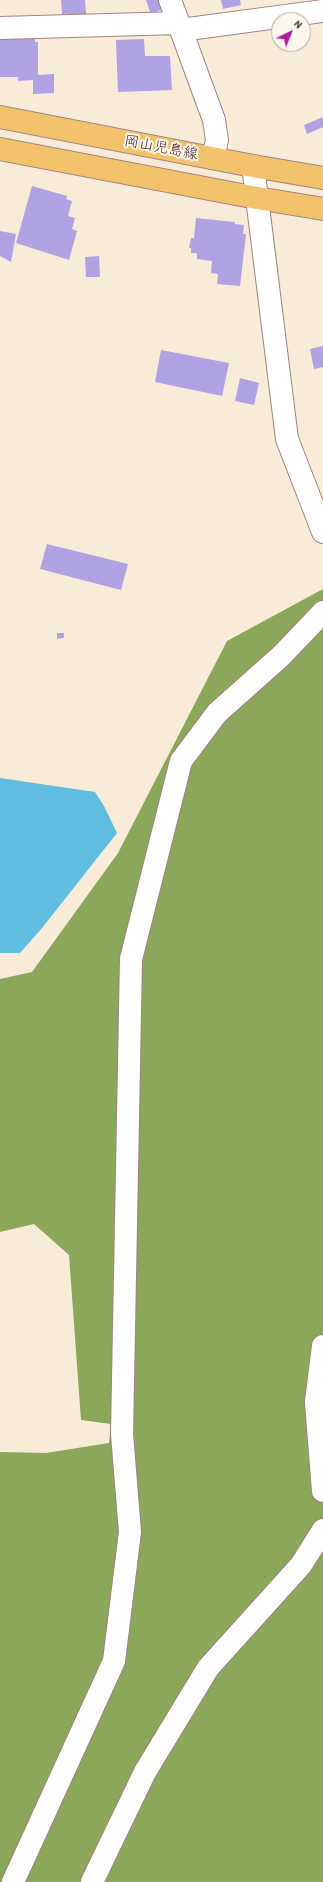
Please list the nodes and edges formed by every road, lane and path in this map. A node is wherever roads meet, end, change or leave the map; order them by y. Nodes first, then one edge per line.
1 (170, 0) edge
2 (323, 12) edge
3 (180, 27) junction
4 (0, 28) edge
5 (0, 117) edge
6 (0, 149) edge
7 (213, 158) junction
8 (253, 166) junction
9 (323, 178) edge
10 (257, 198) junction
11 (323, 209) edge
12 (323, 532) edge
13 (323, 612) edge
14 (323, 1346) edge
15 (323, 1491) edge
16 (323, 1530) edge
17 (13, 1882) edge
18 (92, 1882) edge

1 - 3 street
2 - 3 street
3 - 4 street
3 - 7 street
5 - 7 main road, 岡山児島線
6 - 10 main road, 岡山児島線
7 - 8 main road, 岡山児島線
8 - 9 main road, 岡山児島線
8 - 10 street
10 - 11 main road, 岡山児島線
10 - 12 street
13 - 17 street
14 - 15 street
16 - 18 street

